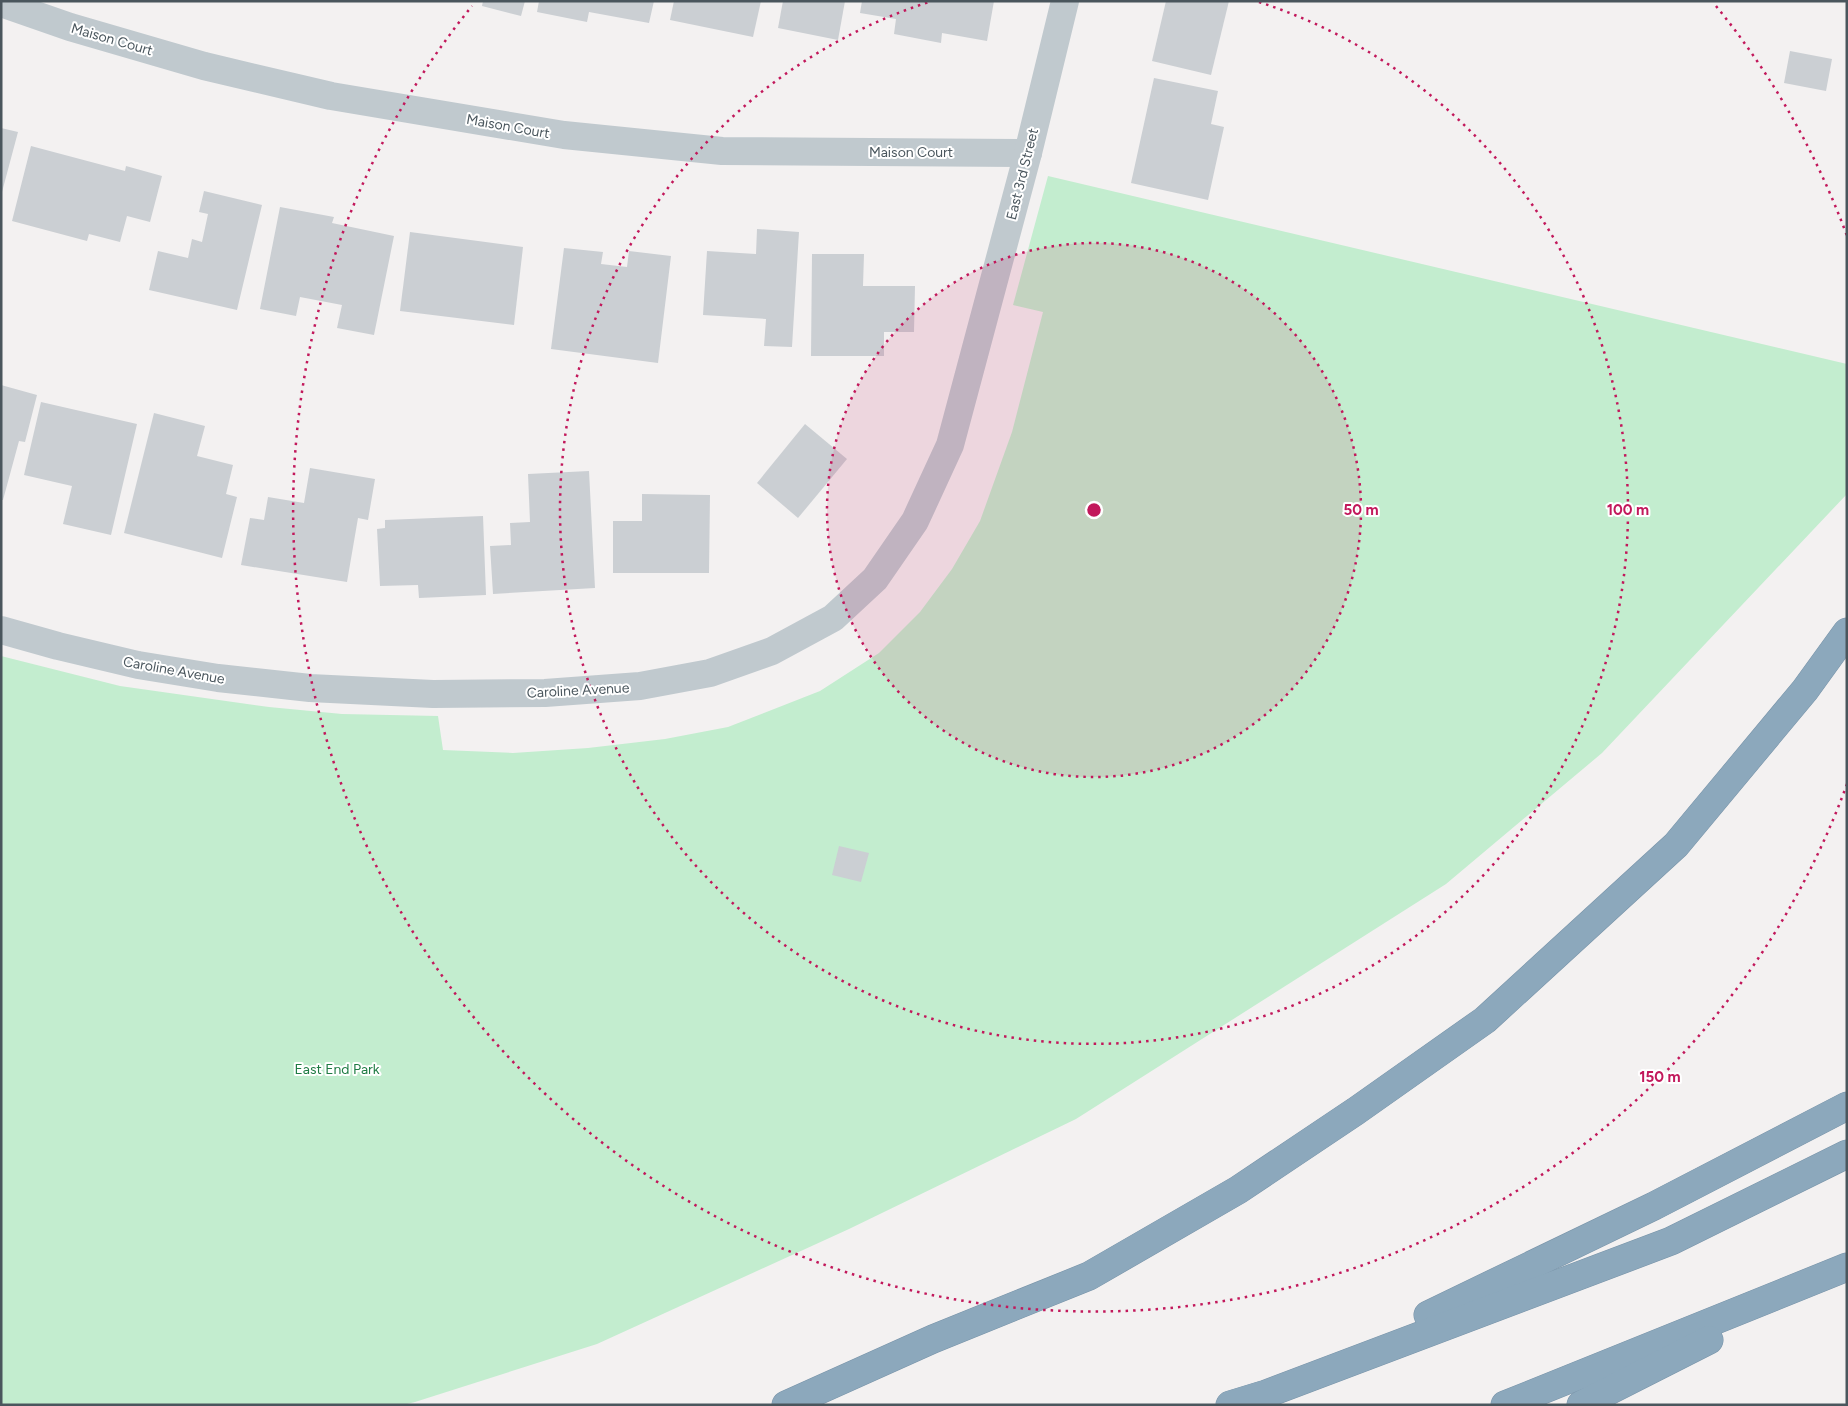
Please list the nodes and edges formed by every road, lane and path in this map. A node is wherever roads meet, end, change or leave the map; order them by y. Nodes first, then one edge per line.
1 (1065, 1) edge
2 (1, 3) edge
3 (1028, 153) junction
4 (977, 346) joint
5 (1, 630) edge
6 (1847, 632) edge
7 (1847, 1106) edge
8 (1847, 1154) edge
9 (1847, 1268) edge
10 (1266, 1394) junction
11 (786, 1405) edge
12 (1230, 1405) edge
13 (1505, 1405) edge
14 (1581, 1405) edge

1 - 3 street, East 3rd Street
2 - 3 street, Maison Court
3 - 4 street, East 3rd Street
4 - 5 street, Caroline Avenue
6 - 11 highway
7 - 10 highway
8 - 10 highway
9 - 13 highway
9 - 14 highway
10 - 12 highway

